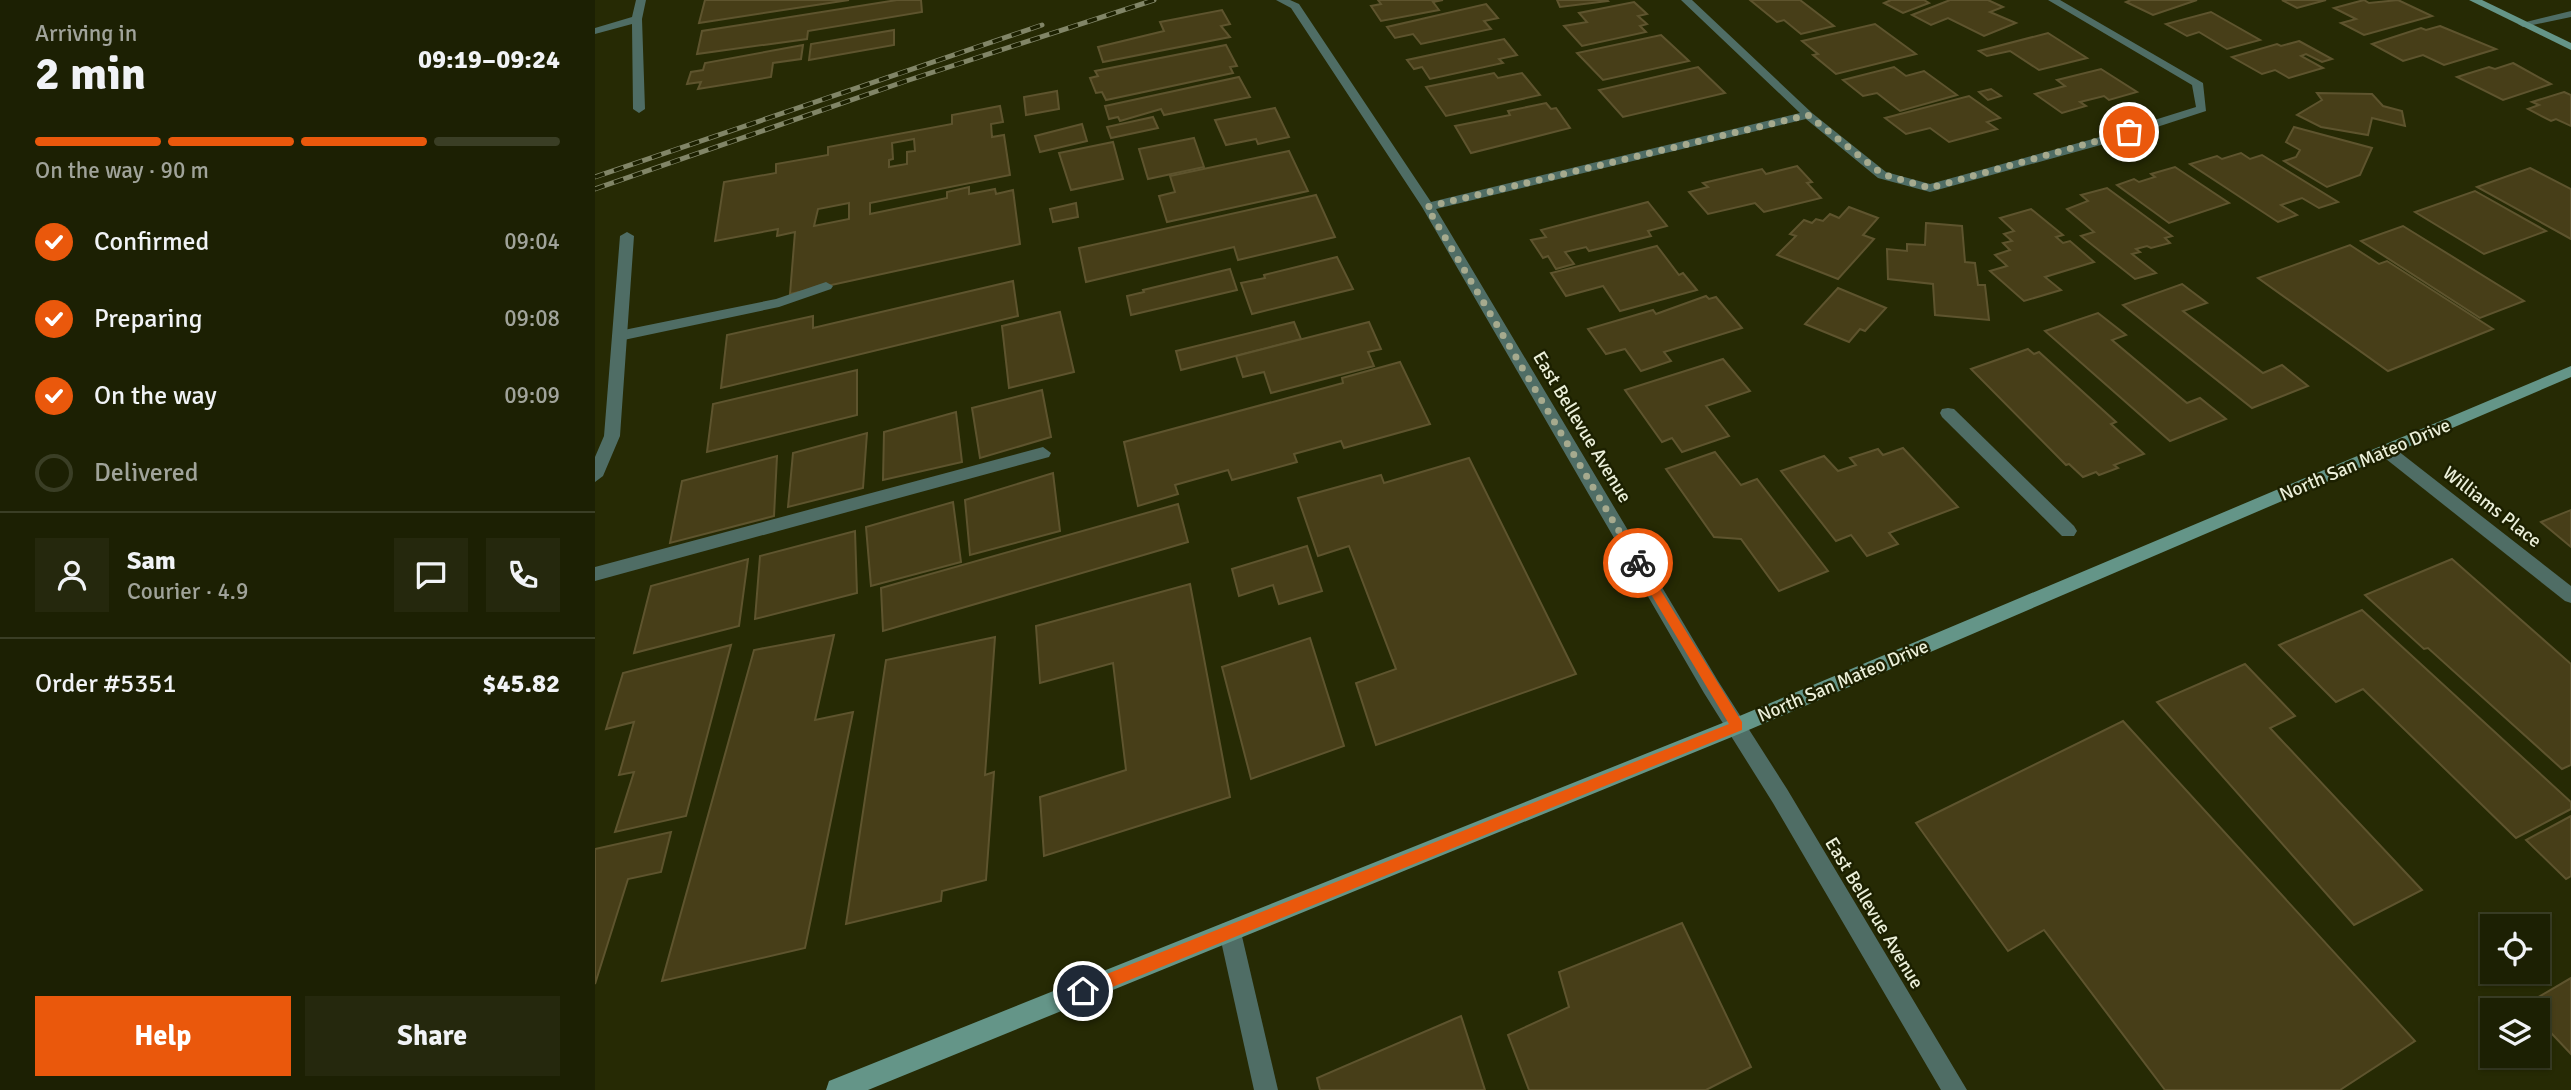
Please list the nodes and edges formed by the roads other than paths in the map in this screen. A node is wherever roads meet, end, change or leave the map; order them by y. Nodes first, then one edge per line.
1 (641, 0) edge
2 (1686, 0) edge
3 (2053, 0) edge
4 (2474, 0) edge
5 (1292, 2) edge
6 (2571, 14) edge
7 (636, 19) junction
8 (2523, 24) junction
9 (595, 31) edge
10 (2571, 47) edge
11 (639, 109) dead end
12 (1808, 115) junction
13 (1427, 207) junction
14 (627, 236) dead end
15 (826, 286) dead end
16 (619, 336) junction
17 (2571, 371) edge
18 (1948, 412) dead end
19 (2386, 451) junction
20 (1043, 453) dead end
21 (595, 476) edge
22 (2068, 531) dead end
23 (595, 574) edge
24 (2571, 596) edge
25 (1737, 726) junction
26 (1230, 932) junction
27 (838, 1090) edge
28 (1266, 1090) edge
29 (1955, 1090) edge

1 - 7 street
2 - 12 street
3 - 12 street
4 - 8 main road
5 - 13 street, East Bellevue Avenue
6 - 8 street
7 - 9 street
7 - 11 street
8 - 10 main road
12 - 13 street
13 - 25 street, East Bellevue Avenue
14 - 16 street
15 - 16 street
16 - 21 street
17 - 19 main road, North San Mateo Drive
18 - 22 street
19 - 24 street, Williams Place
19 - 25 main road, North San Mateo Drive
20 - 23 street
25 - 26 main road, North San Mateo Drive
25 - 29 street, East Bellevue Avenue
26 - 27 main road, North San Mateo Drive
26 - 28 street

